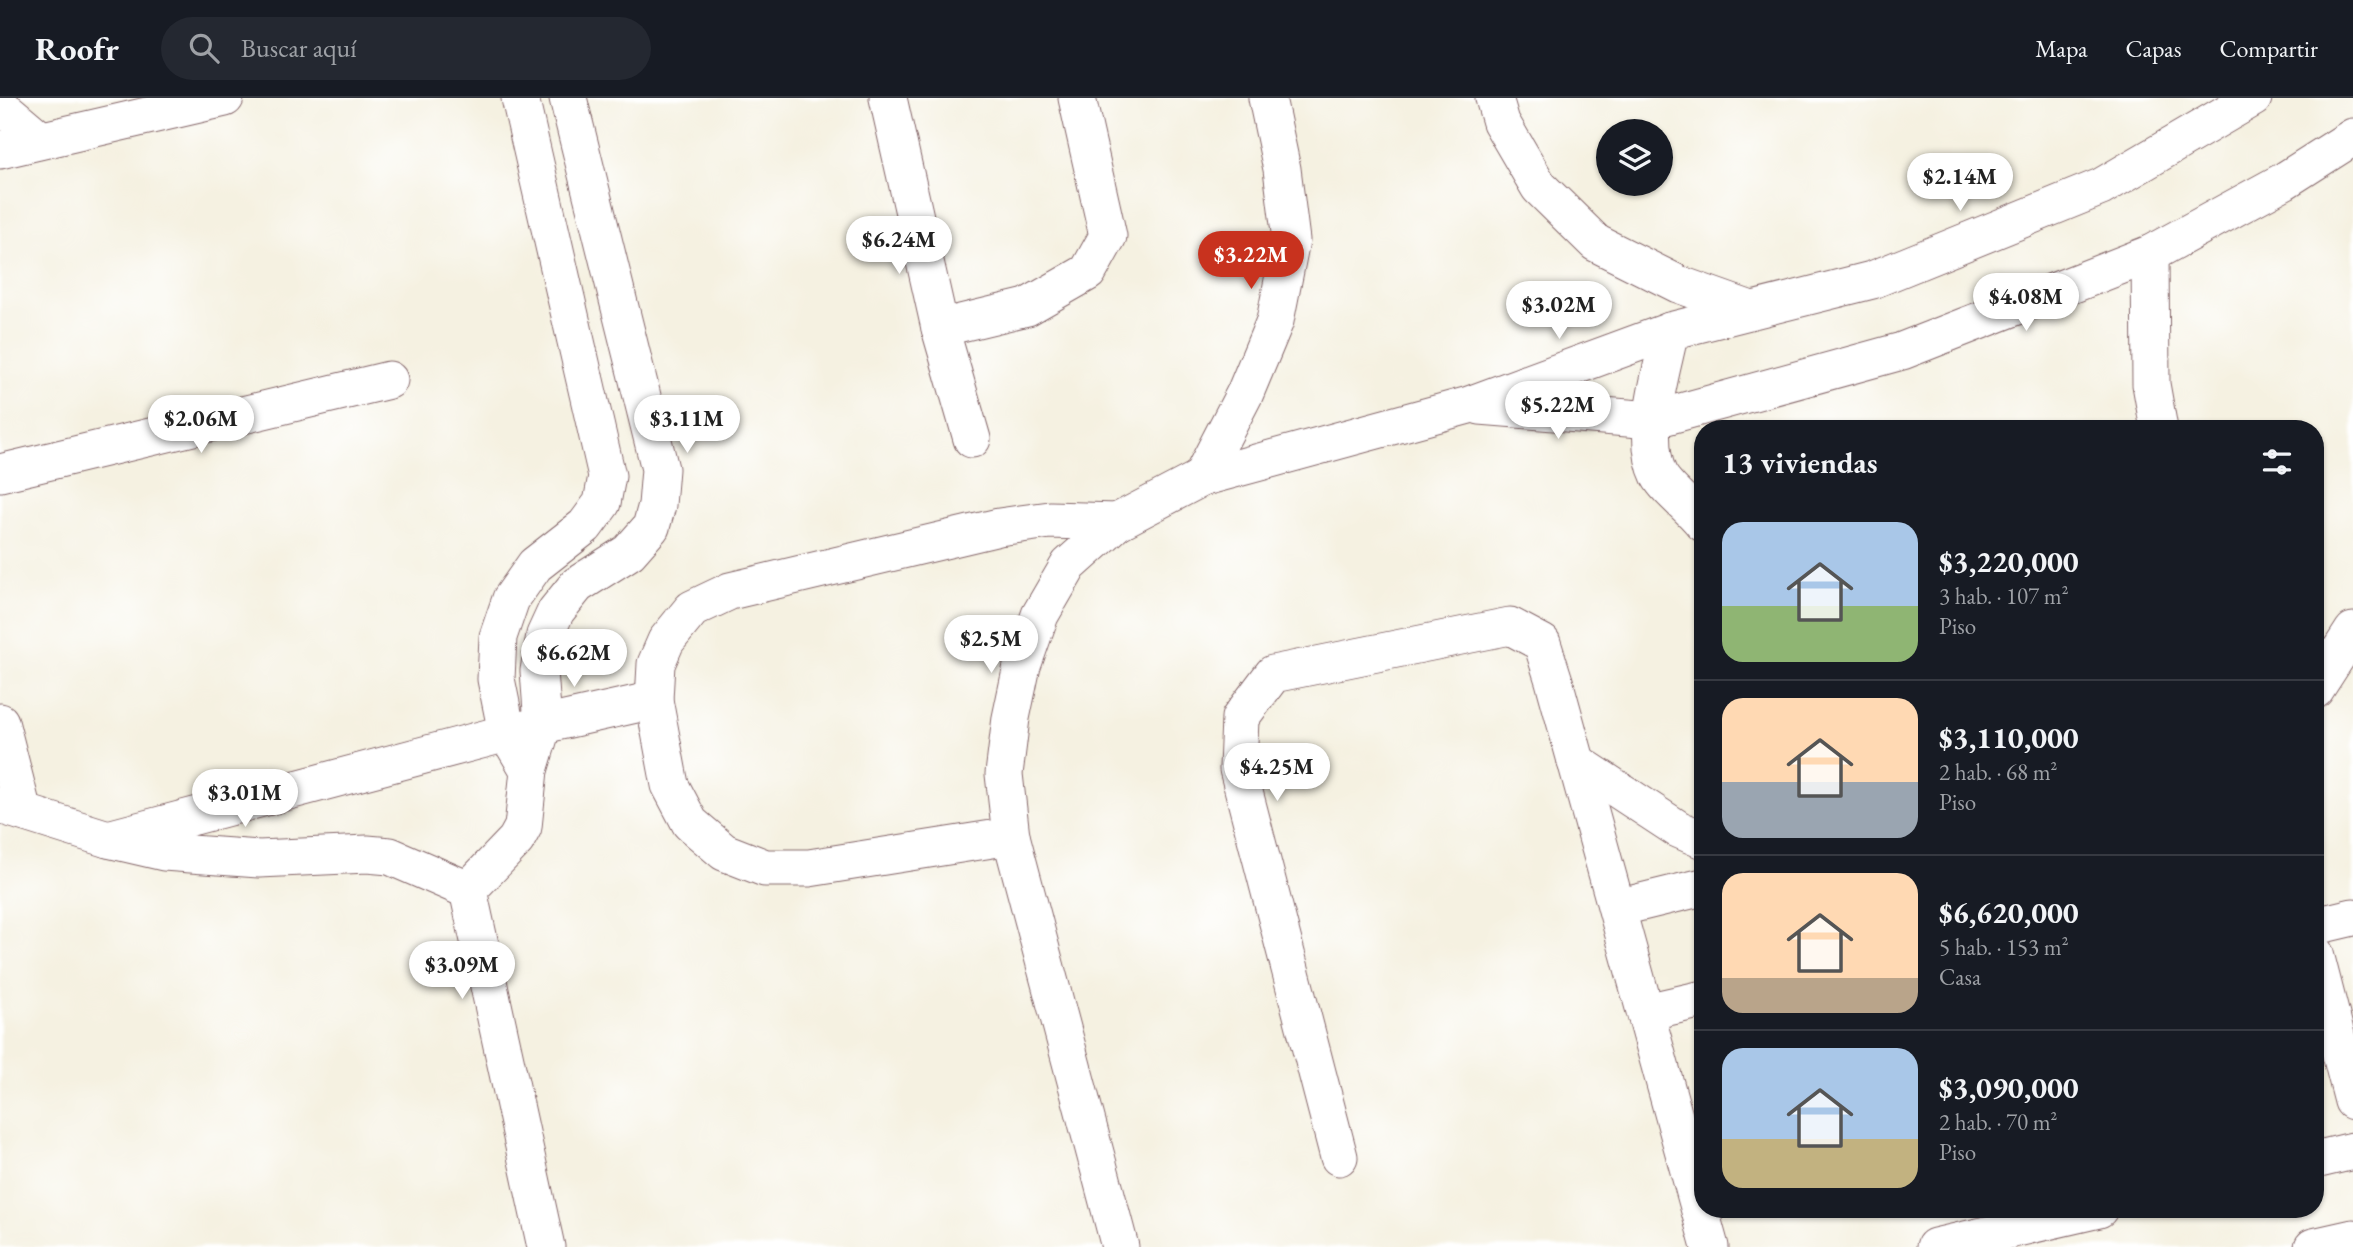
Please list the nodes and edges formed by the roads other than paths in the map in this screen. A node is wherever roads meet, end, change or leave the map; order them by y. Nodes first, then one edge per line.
1 (520, 98) edge
2 (568, 98) edge
3 (888, 98) edge
4 (1077, 98) edge
5 (1267, 98) edge
6 (1494, 98) edge
7 (2253, 98) edge
8 (214, 99) edge
9 (0, 111) edge
10 (2353, 136) edge
11 (41, 140) junction
12 (0, 150) edge
13 (2150, 254) junction
14 (1751, 310) junction
15 (940, 328) junction
16 (1670, 331) junction
17 (389, 380) dead end
18 (1469, 405) junction
19 (1652, 420) junction
20 (2157, 420) edge
21 (972, 439) dead end
22 (0, 473) edge
23 (1201, 478) junction
24 (1694, 513) edge
25 (1117, 522) junction
26 (2353, 631) edge
27 (2324, 676) edge
28 (654, 700) junction
29 (0, 722) edge
30 (543, 724) junction
31 (507, 733) junction
32 (1576, 762) junction
33 (529, 770) junction
34 (11, 808) edge
35 (1011, 836) junction
36 (1694, 836) edge
37 (108, 839) junction
38 (1694, 889) edge
39 (468, 890) junction
40 (1617, 908) junction
41 (2353, 917) edge
42 (2324, 924) edge
43 (2324, 989) edge
44 (1694, 1001) edge
45 (1646, 1012) junction
46 (2353, 1101) edge
47 (2353, 1151) edge
48 (1339, 1157) dead end
49 (2324, 1158) edge
50 (1694, 1188) edge
51 (1702, 1218) edge
52 (2060, 1218) edge
53 (2353, 1238) edge
54 (546, 1247) edge
55 (1120, 1247) edge
56 (1710, 1247) edge
57 (1935, 1247) edge
58 (2313, 1247) edge

1 - 31 street
2 - 30 street
3 - 15 street
4 - 15 street
5 - 23 street
6 - 14 street
7 - 14 street
8 - 11 street
9 - 11 street
10 - 13 street
11 - 12 street
13 - 19 street
13 - 20 street
14 - 16 street
15 - 21 street
16 - 18 street
16 - 19 street
17 - 22 street
18 - 19 street
18 - 23 street
19 - 24 street
23 - 25 street
25 - 28 street
25 - 35 street
26 - 27 street
28 - 30 street
28 - 35 street
29 - 34 street
30 - 31 street
30 - 33 street
31 - 33 street
31 - 37 street
32 - 36 street
32 - 40 street
32 - 48 street
33 - 39 street
34 - 37 street
35 - 55 street
37 - 39 street
38 - 40 street
39 - 54 street
40 - 45 street
41 - 42 street
43 - 46 street
44 - 45 street
45 - 50 street
47 - 49 street
51 - 56 street
52 - 57 street
53 - 58 street

